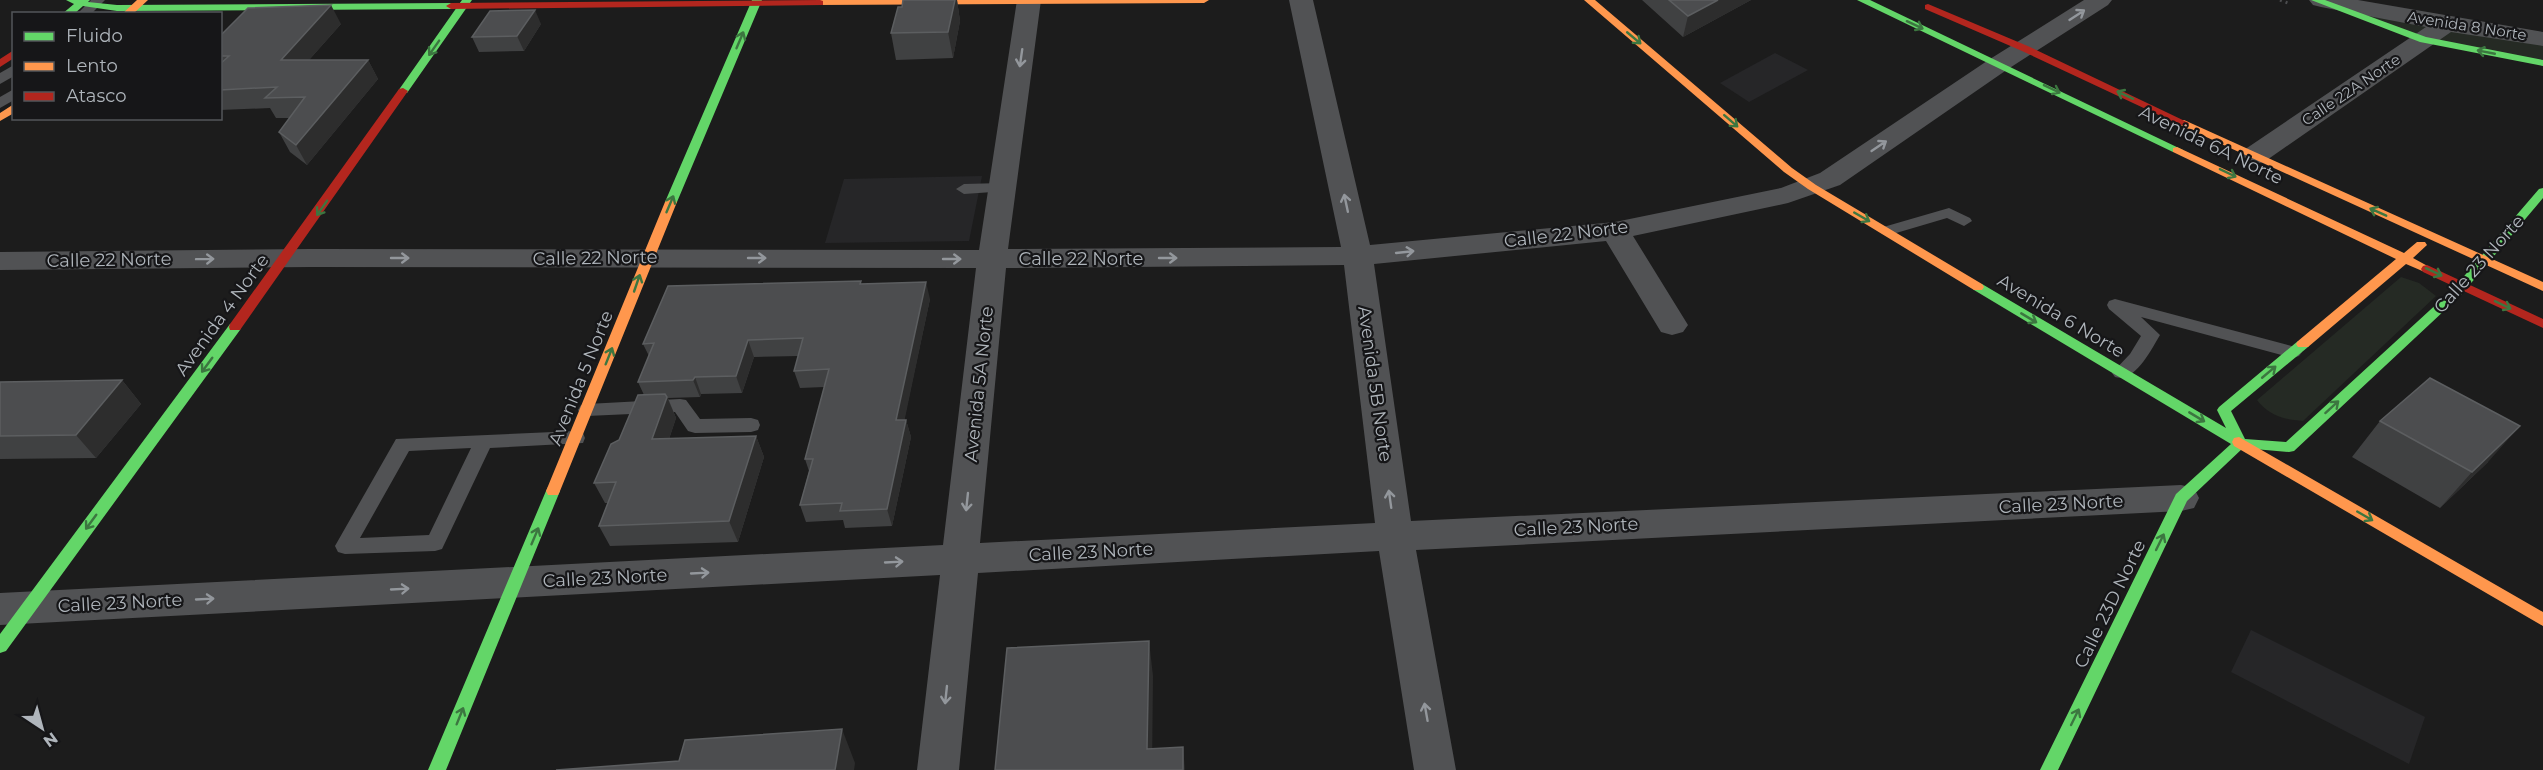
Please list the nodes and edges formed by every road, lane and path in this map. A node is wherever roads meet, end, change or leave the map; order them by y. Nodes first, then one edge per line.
1 (1204, 0) edge
2 (1301, 0) edge
3 (1589, 0) edge
4 (1862, 0) edge
5 (1912, 0) edge
6 (2100, 0) edge
7 (2316, 0) edge
8 (2321, 0) edge
9 (756, 1) edge
10 (1029, 1) edge
11 (465, 2) edge
12 (244, 3) edge
13 (85, 4) edge
14 (126, 7) edge
15 (70, 12) edge
16 (2447, 24) junction
17 (2543, 39) edge
18 (2424, 40) junction
19 (2026, 49) junction
20 (2543, 63) edge
21 (1999, 64) junction
22 (12, 71) edge
23 (0, 80) edge
24 (12, 95) edge
25 (0, 104) edge
26 (12, 109) edge
27 (0, 118) edge
28 (2254, 156) junction
29 (1812, 187) junction
30 (1002, 188) junction
31 (964, 189) dead end
32 (2543, 191) edge
33 (1964, 221) dead end
34 (1615, 231) junction
35 (1886, 231) junction
36 (2432, 236) junction
37 (1358, 256) junction
38 (286, 258) junction
39 (647, 258) junction
40 (2406, 258) junction
41 (992, 259) junction
42 (2485, 260) junction
43 (1, 262) edge
44 (2463, 285) junction
45 (2543, 287) edge
46 (2543, 324) edge
47 (1672, 325) dead end
48 (2293, 352) junction
49 (2121, 373) junction
50 (639, 407) junction
51 (587, 410) junction
52 (751, 425) dead end
53 (632, 426) edge
54 (576, 438) junction
55 (484, 441) junction
56 (2240, 443) junction
57 (2181, 498) junction
58 (1395, 536) junction
59 (961, 559) junction
60 (515, 582) junction
61 (14, 609) edge
62 (2543, 620) edge
63 (0, 646) edge
64 (437, 770) edge
65 (938, 770) edge
66 (1436, 770) edge
67 (2049, 770) edge

1 - 10 street
37 -> 2 street, Avenida 5B Norte
3 -> 29 street, Avenida 6 Norte
4 -> 21 street, Avenida 6A Norte
5 - 19 street, Avenida 6A Norte
19 -> 6 street, Calle 22 Norte
7 - 18 street, Avenida 8 Norte
8 - 16 street, Avenida 8 Norte
9 - 10 street
9 - 11 street
39 -> 9 street, Avenida 5 Norte
10 -> 30 street, Avenida 5A Norte
11 - 12 street
11 -> 38 street, Avenida 4 Norte
12 - 14 street
13 - 14 street
13 - 15 street
16 - 17 street, Avenida 8 Norte
16 - 18 street, Calle 22A Norte
20 -> 18 street, Avenida 8 Norte
18 - 28 street, Calle 22A Norte
19 - 21 street, Calle 22 Norte
28 -> 19 street, Avenida 6A Norte
29 -> 21 street, Calle 22 Norte
21 -> 40 street, Avenida 6A Norte
22 - 23 lane
24 - 25 lane
26 - 27 street
36 -> 28 street, Avenida 6A Norte
29 - 34 street, Calle 22 Norte
29 -> 35 street, Avenida 6 Norte
30 - 31 lane
30 - 41 street, Avenida 5A Norte
32 - 42 street, Calle 23 Norte
33 - 35 lane
37 -> 34 street, Calle 22 Norte
34 - 47 street
35 -> 49 street, Avenida 6 Norte
36 - 40 street
36 - 42 street, Avenida 6A Norte
41 -> 37 street, Calle 22 Norte
58 -> 37 street, Avenida 5B Norte
38 -> 39 street, Calle 22 Norte
43 -> 38 street, Calle 22 Norte
38 -> 61 street, Avenida 4 Norte
39 -> 41 street, Calle 22 Norte
51 -> 39 street, Avenida 5 Norte
40 -> 44 street, Avenida 6A Norte
40 - 48 street
41 -> 59 street, Avenida 5A Norte
42 - 44 street, Calle 23 Norte
42 - 45 street, Avenida 6A Norte
44 -> 46 street, Avenida 6A Norte
56 -> 44 street, Calle 23 Norte
48 - 49 lane
56 -> 48 street
49 -> 56 street, Avenida 6 Norte
50 - 51 lane
50 - 52 lane
50 - 53 lane
51 - 54 street, Avenida 5 Norte
54 - 55 lane
60 -> 54 street, Avenida 5 Norte
55 - 55 lane
56 - 57 street, Calle 23D Norte
56 -> 62 street, Avenida 6 Norte
57 - 58 street, Calle 23 Norte
67 -> 57 street, Calle 23D Norte
58 - 59 street, Calle 23 Norte
66 -> 58 street, Avenida 5B Norte
60 -> 59 street, Calle 23 Norte
59 -> 65 street, Avenida 5A Norte
61 -> 60 street, Calle 23 Norte
64 -> 60 street, Avenida 5 Norte
61 - 63 street, Avenida 4 Norte

